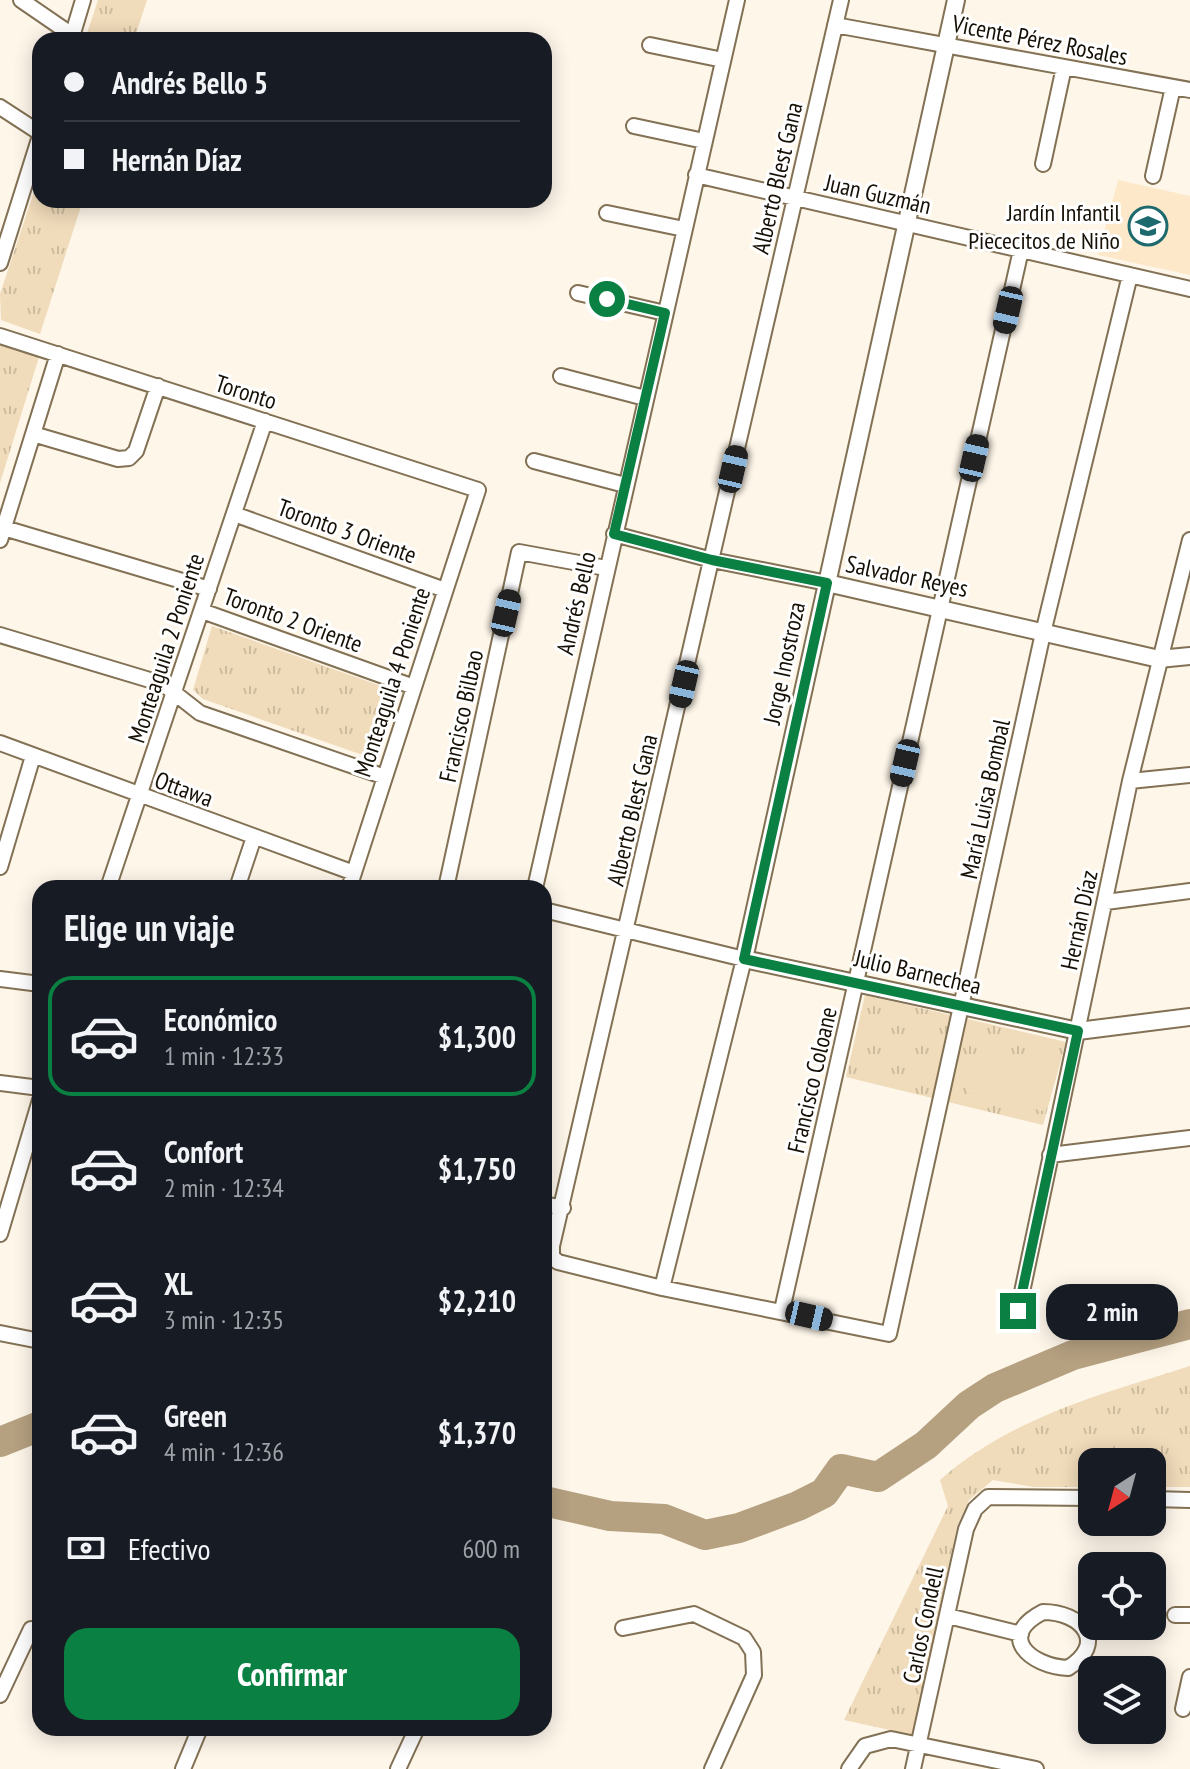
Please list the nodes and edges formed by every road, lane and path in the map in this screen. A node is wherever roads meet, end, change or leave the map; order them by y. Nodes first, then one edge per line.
1 (21, 0) edge
2 (83, 0) edge
3 (737, 0) edge
4 (841, 0) edge
5 (956, 0) edge
6 (835, 25) junction
7 (63, 32) edge
8 (73, 32) edge
9 (650, 45) dead end
10 (946, 45) junction
11 (723, 60) junction
12 (1064, 67) junction
13 (1173, 87) junction
14 (1190, 90) edge
15 (0, 107) edge
16 (634, 126) dead end
17 (32, 129) edge
18 (704, 141) junction
19 (32, 157) edge
20 (1043, 164) dead end
21 (696, 175) junction
22 (1153, 176) dead end
23 (795, 198) junction
24 (607, 213) dead end
25 (906, 224) junction
26 (684, 229) junction
27 (5, 230) edge
28 (1021, 250) junction
29 (0, 263) edge
30 (1130, 275) junction
31 (1190, 289) edge
32 (578, 293) dead end
33 (665, 313) junction
34 (0, 336) edge
35 (58, 354) junction
36 (561, 376) dead end
37 (158, 386) junction
38 (645, 398) junction
39 (265, 421) junction
40 (33, 434) junction
41 (534, 461) dead end
42 (625, 485) junction
43 (478, 490) joint
44 (234, 514) junction
45 (2, 534) edge
46 (614, 534) junction
47 (1190, 540) edge
48 (712, 560) junction
49 (606, 568) junction
50 (827, 583) junction
51 (209, 589) junction
52 (445, 590) junction
53 (940, 607) junction
54 (202, 611) junction
55 (1043, 633) junction
56 (0, 635) edge
57 (1190, 656) edge
58 (1159, 659) junction
59 (414, 687) junction
60 (175, 692) junction
61 (0, 743) edge
62 (33, 756) junction
63 (1190, 775) edge
64 (385, 777) junction
65 (1130, 781) junction
66 (140, 796) junction
67 (254, 837) junction
68 (0, 867) edge
69 (111, 880) edge
70 (240, 880) edge
71 (349, 880) edge
72 (351, 880) edge
73 (448, 880) edge
74 (537, 880) edge
75 (1190, 891) edge
76 (1106, 902) junction
77 (552, 912) edge
78 (627, 931) junction
79 (744, 959) junction
80 (0, 979) edge
81 (856, 982) junction
82 (32, 983) edge
83 (963, 1008) junction
84 (1190, 1017) edge
85 (1078, 1031) junction
86 (0, 1083) edge
87 (32, 1087) edge
88 (32, 1127) edge
89 (1190, 1138) edge
90 (1050, 1155) junction
91 (552, 1206) edge
92 (563, 1208) junction
93 (0, 1234) edge
94 (662, 1288) junction
95 (782, 1310) junction
96 (1018, 1311) dead end
97 (0, 1333) edge
98 (32, 1339) edge
99 (1078, 1498) edge
100 (1166, 1499) edge
101 (1190, 1500) edge
102 (948, 1616) junction
103 (623, 1628) dead end
104 (31, 1629) dead end
105 (1021, 1634) junction
106 (1190, 1677) edge
107 (0, 1695) edge
108 (1183, 1709) dead end
109 (197, 1736) edge
110 (413, 1736) edge
111 (919, 1746) junction
112 (183, 1769) edge
113 (398, 1769) edge
114 (712, 1769) edge
115 (849, 1769) edge
116 (913, 1769) edge
117 (1036, 1769) edge

1 - 7 street
2 - 8 street
3 - 11 street, Andrés Bello
4 - 6 street, Alberto Blest Gana
5 - 10 street, Jorge Inostroza
6 - 10 street, Vicente Pérez Rosales
6 - 23 street, Alberto Blest Gana
9 - 11 street
10 - 12 street, Vicente Pérez Rosales
10 - 25 street, Jorge Inostroza
11 - 18 street, Andrés Bello
12 - 13 street, Vicente Pérez Rosales
12 - 20 street
13 - 14 street, Vicente Pérez Rosales
13 - 22 street
15 - 17 street
16 - 18 street
18 - 21 street, Andrés Bello
19 - 27 street
21 - 23 street, Juan Guzmán
21 - 26 street, Andrés Bello
23 - 25 street, Juan Guzmán
23 - 48 street, Alberto Blest Gana
24 - 26 street
25 - 28 street, Juan Guzmán
25 - 50 street, Jorge Inostroza
26 - 33 street, Andrés Bello
27 - 29 street
28 - 30 street, Juan Guzmán
28 - 53 street, Francisco Coloane
30 - 31 street, Juan Guzmán
30 - 55 street, María Luisa Bombal
32 - 33 street
33 - 38 street, Andrés Bello
34 - 35 street, Toronto
35 - 37 street, Toronto
35 - 40 street
36 - 38 street
37 - 39 street, Toronto
37 - 40 street
38 - 42 street, Andrés Bello
39 - 43 street, Toronto
39 - 44 street, Monteaguila 2 Poniente
40 - 45 street
41 - 42 street
42 - 46 street, Andrés Bello
43 - 52 street, Monteaguila 4 Poniente
44 - 51 street, Monteaguila 2 Poniente
44 - 52 street, Toronto 3 Oriente
45 - 51 street, Toronto 2 Oriente
46 - 48 street, Salvador Reyes
46 - 49 street, Andrés Bello
47 - 58 street, Hernán Díaz
48 - 50 street, Salvador Reyes
48 - 78 street, Alberto Blest Gana
49 - 73 street, Francisco Bilbao
49 - 74 street, Andrés Bello
50 - 53 street, Salvador Reyes
50 - 79 street, Jorge Inostroza
51 - 54 street, Monteaguila 2 Poniente
52 - 59 street, Monteaguila 4 Poniente
53 - 55 street, Salvador Reyes
53 - 81 street, Francisco Coloane
54 - 59 street, Toronto 2 Oriente
54 - 60 street, Monteaguila 2 Poniente
55 - 58 street, Salvador Reyes
55 - 83 street, María Luisa Bombal
56 - 60 street
57 - 58 street, Salvador Reyes
58 - 65 street, Hernán Díaz
59 - 64 street, Monteaguila 4 Poniente
60 - 64 street
60 - 66 street, Monteaguila 2 Poniente
61 - 62 street, Ottawa
62 - 66 street, Ottawa
62 - 68 street
63 - 65 street
64 - 72 street, Monteaguila 4 Poniente
65 - 76 street, Hernán Díaz
66 - 67 street, Ottawa
66 - 69 street, Monteaguila 2 Poniente
67 - 70 street
67 - 71 street, Ottawa
75 - 76 street
76 - 85 street, Hernán Díaz
77 - 78 street, Julio Barnechea
78 - 79 street, Julio Barnechea
78 - 92 street, Alberto Blest Gana
79 - 81 street, Julio Barnechea
79 - 94 street, Jorge Inostroza
80 - 82 street
81 - 83 street, Julio Barnechea
81 - 95 street, Francisco Coloane
83 - 85 street, Julio Barnechea
83 - 95 street, María Luisa Bombal
84 - 85 street, Julio Barnechea
85 - 90 street, Hernán Díaz
86 - 87 street
88 - 93 street
89 - 90 street
90 - 96 street, Hernán Díaz
91 - 92 street
92 - 94 street, Alberto Blest Gana
94 - 95 street
97 - 98 street
99 - 102 street, Carlos Condell
100 - 101 street
102 - 105 street
102 - 111 street, Carlos Condell
103 - 114 street
104 - 107 street
105 - 105 street
106 - 108 street
109 - 112 street
110 - 113 street
111 - 115 street
111 - 116 street, Carlos Condell
111 - 117 street

